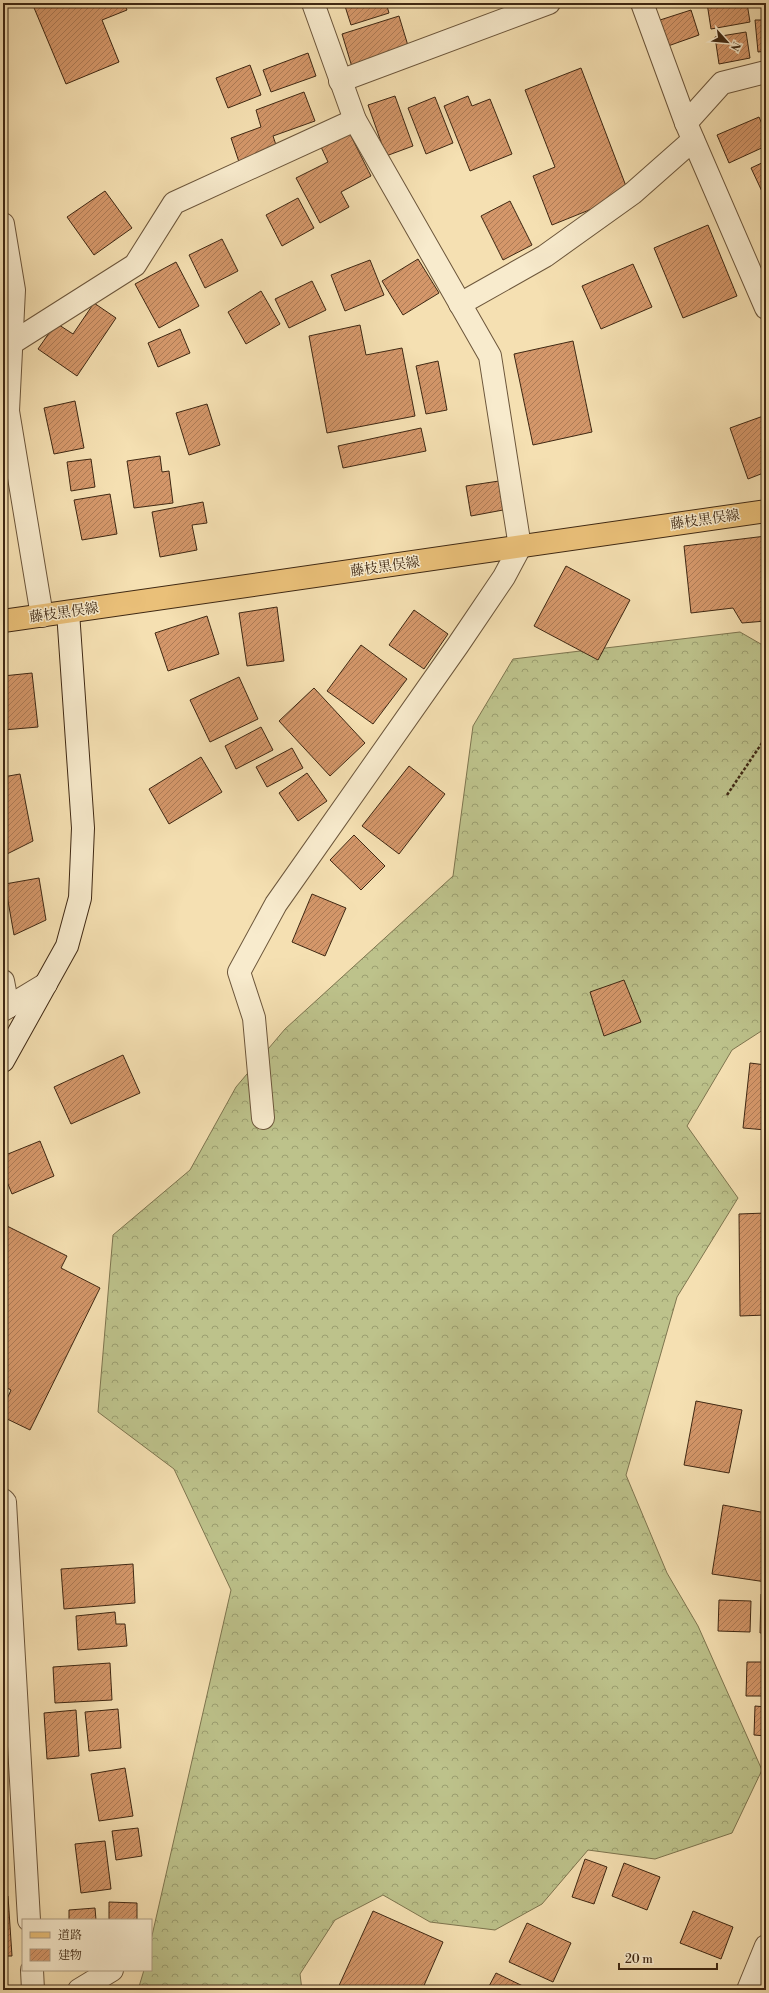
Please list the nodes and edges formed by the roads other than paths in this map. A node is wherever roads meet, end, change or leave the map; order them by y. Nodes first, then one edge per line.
1 (313, 3) edge
2 (549, 3) edge
3 (642, 3) edge
4 (766, 72) edge
5 (340, 81) junction
6 (355, 120) junction
7 (689, 131) junction
8 (3, 224) edge
9 (6, 258) edge
10 (460, 304) junction
11 (766, 308) edge
12 (12, 343) junction
13 (766, 511) edge
14 (520, 547) junction
15 (68, 612) junction
16 (42, 616) junction
17 (3, 621) edge
18 (3, 981) edge
19 (46, 984) junction
20 (6, 1009) edge
21 (3, 1061) edge
22 (263, 1118) dead end
23 (3, 1500) edge
24 (29, 1919) edge
25 (766, 1946) edge
26 (32, 1971) edge
27 (110, 1971) edge
28 (33, 1990) edge
29 (79, 1990) edge
30 (748, 1990) edge

1 - 5 street
2 - 5 street
3 - 7 street
4 - 7 street
5 - 6 street
6 - 10 street
6 - 12 street
7 - 10 street
7 - 11 street
8 - 9 street
9 - 12 street
10 - 14 street
12 - 16 street
13 - 14 main road, 藤枝黒俣線
14 - 15 main road, 藤枝黒俣線
14 - 22 street
15 - 16 main road, 藤枝黒俣線
15 - 19 street
16 - 17 main road, 藤枝黒俣線
18 - 20 street
19 - 20 street
19 - 21 street
23 - 24 street
25 - 30 street
26 - 28 street
27 - 29 street

